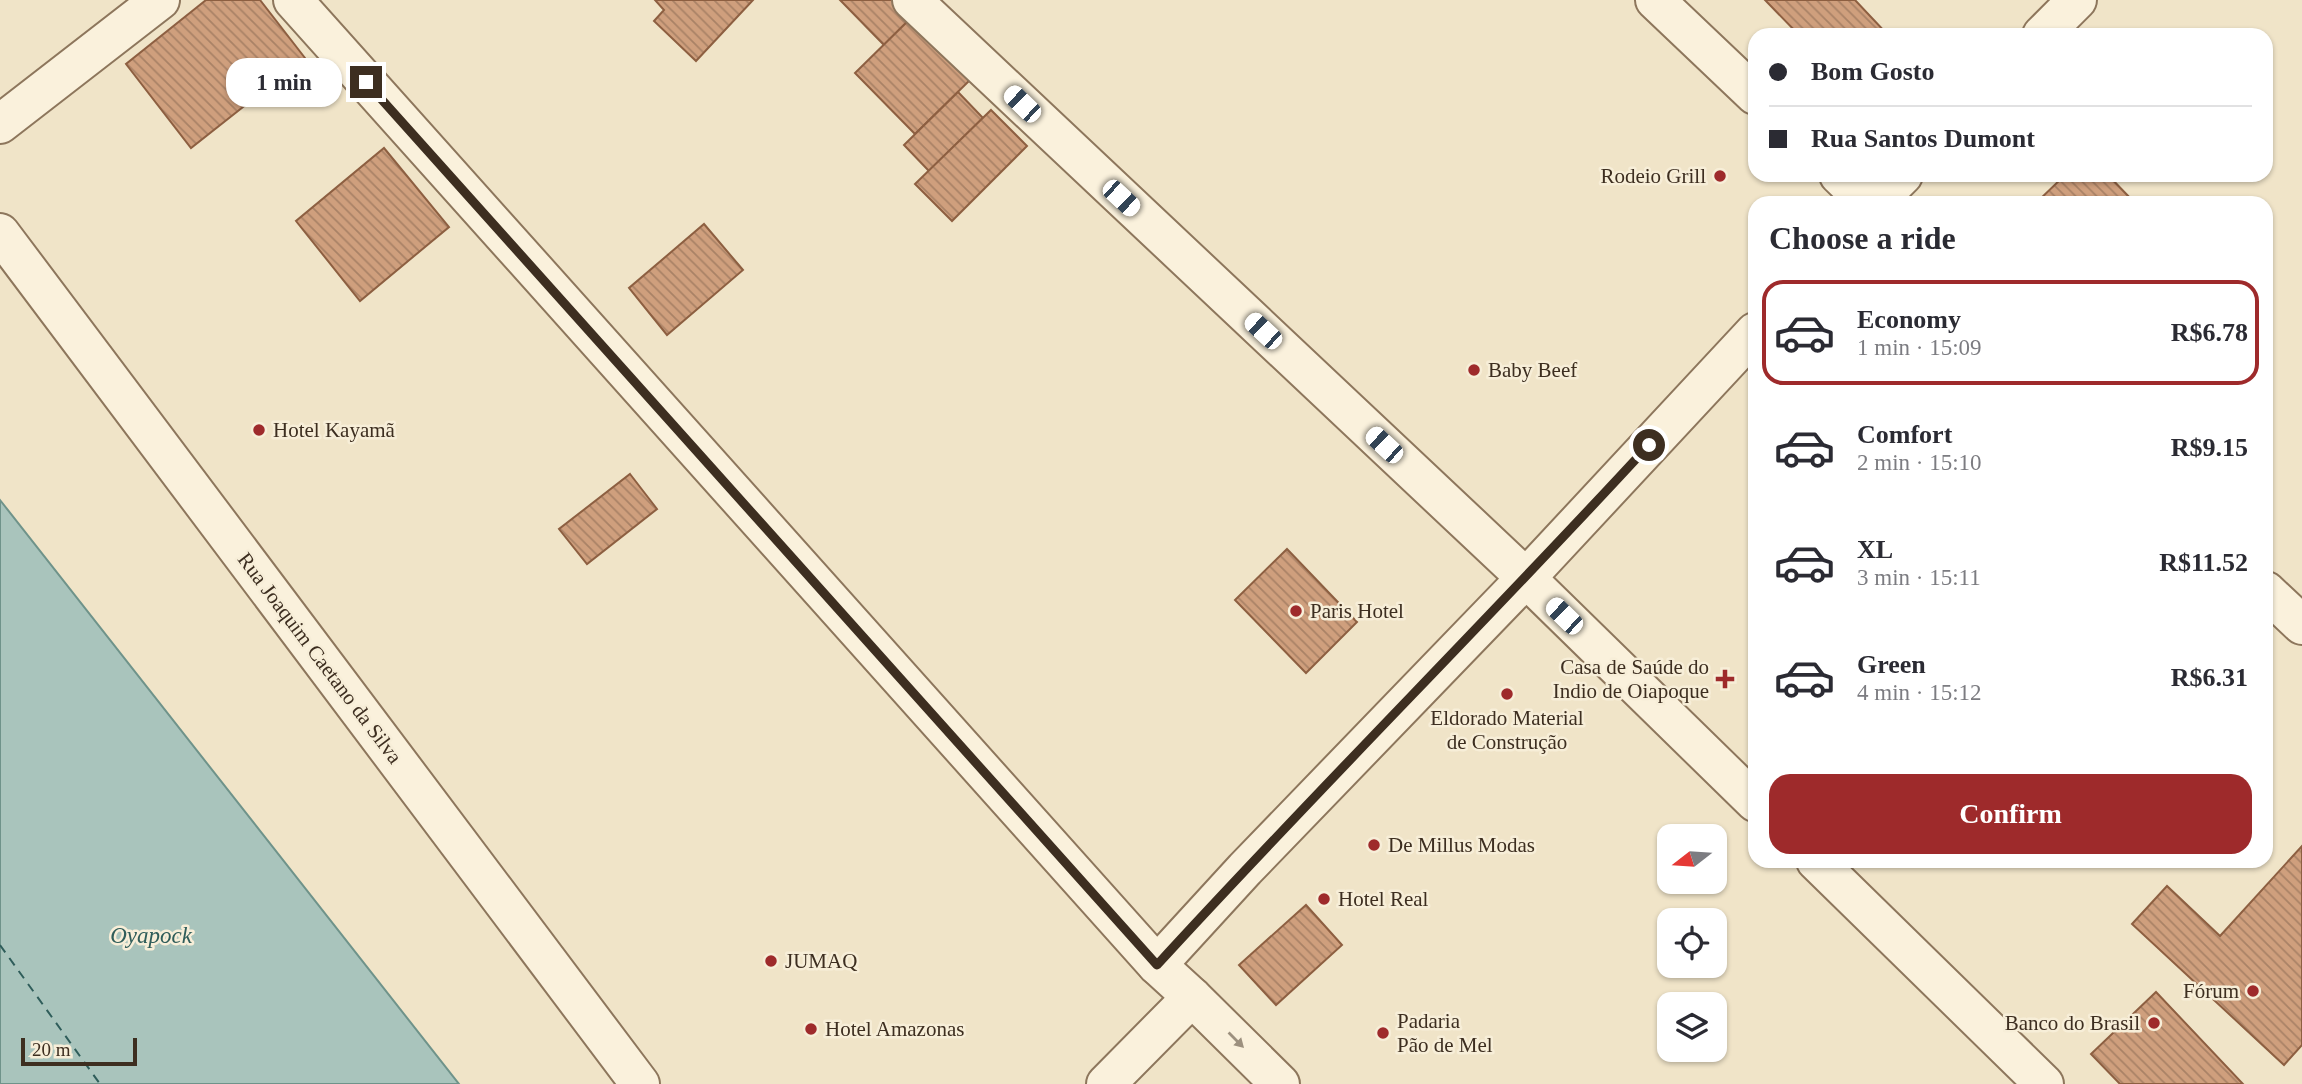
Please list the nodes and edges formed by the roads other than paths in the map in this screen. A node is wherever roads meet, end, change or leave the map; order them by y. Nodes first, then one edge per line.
1 (160, 0) edge
2 (293, 0) edge
3 (912, 0) edge
4 (1655, 0) edge
5 (2077, 0) edge
6 (2049, 28) edge
7 (1748, 89) edge
8 (0, 124) edge
9 (1846, 182) edge
10 (1896, 182) edge
11 (1861, 196) edge
12 (1882, 196) edge
13 (0, 233) edge
14 (1748, 339) edge
15 (1526, 578) junction
16 (2273, 598) edge
17 (2302, 625) edge
18 (1748, 795) edge
19 (1823, 868) edge
20 (1157, 965) junction
21 (1192, 997) junction
22 (640, 1084) edge
23 (1106, 1084) edge
24 (1280, 1084) edge
25 (2044, 1084) edge

1 - 8 street
2 - 20 street
3 - 15 street
4 - 7 street
5 - 6 street
9 - 11 street
10 - 12 street
13 - 22 street, Rua Joaquim Caetano da Silva
14 - 15 street
15 - 18 street
15 - 20 street
16 - 17 street
19 - 25 street
20 - 21 street
21 - 23 street
21 -> 24 street

